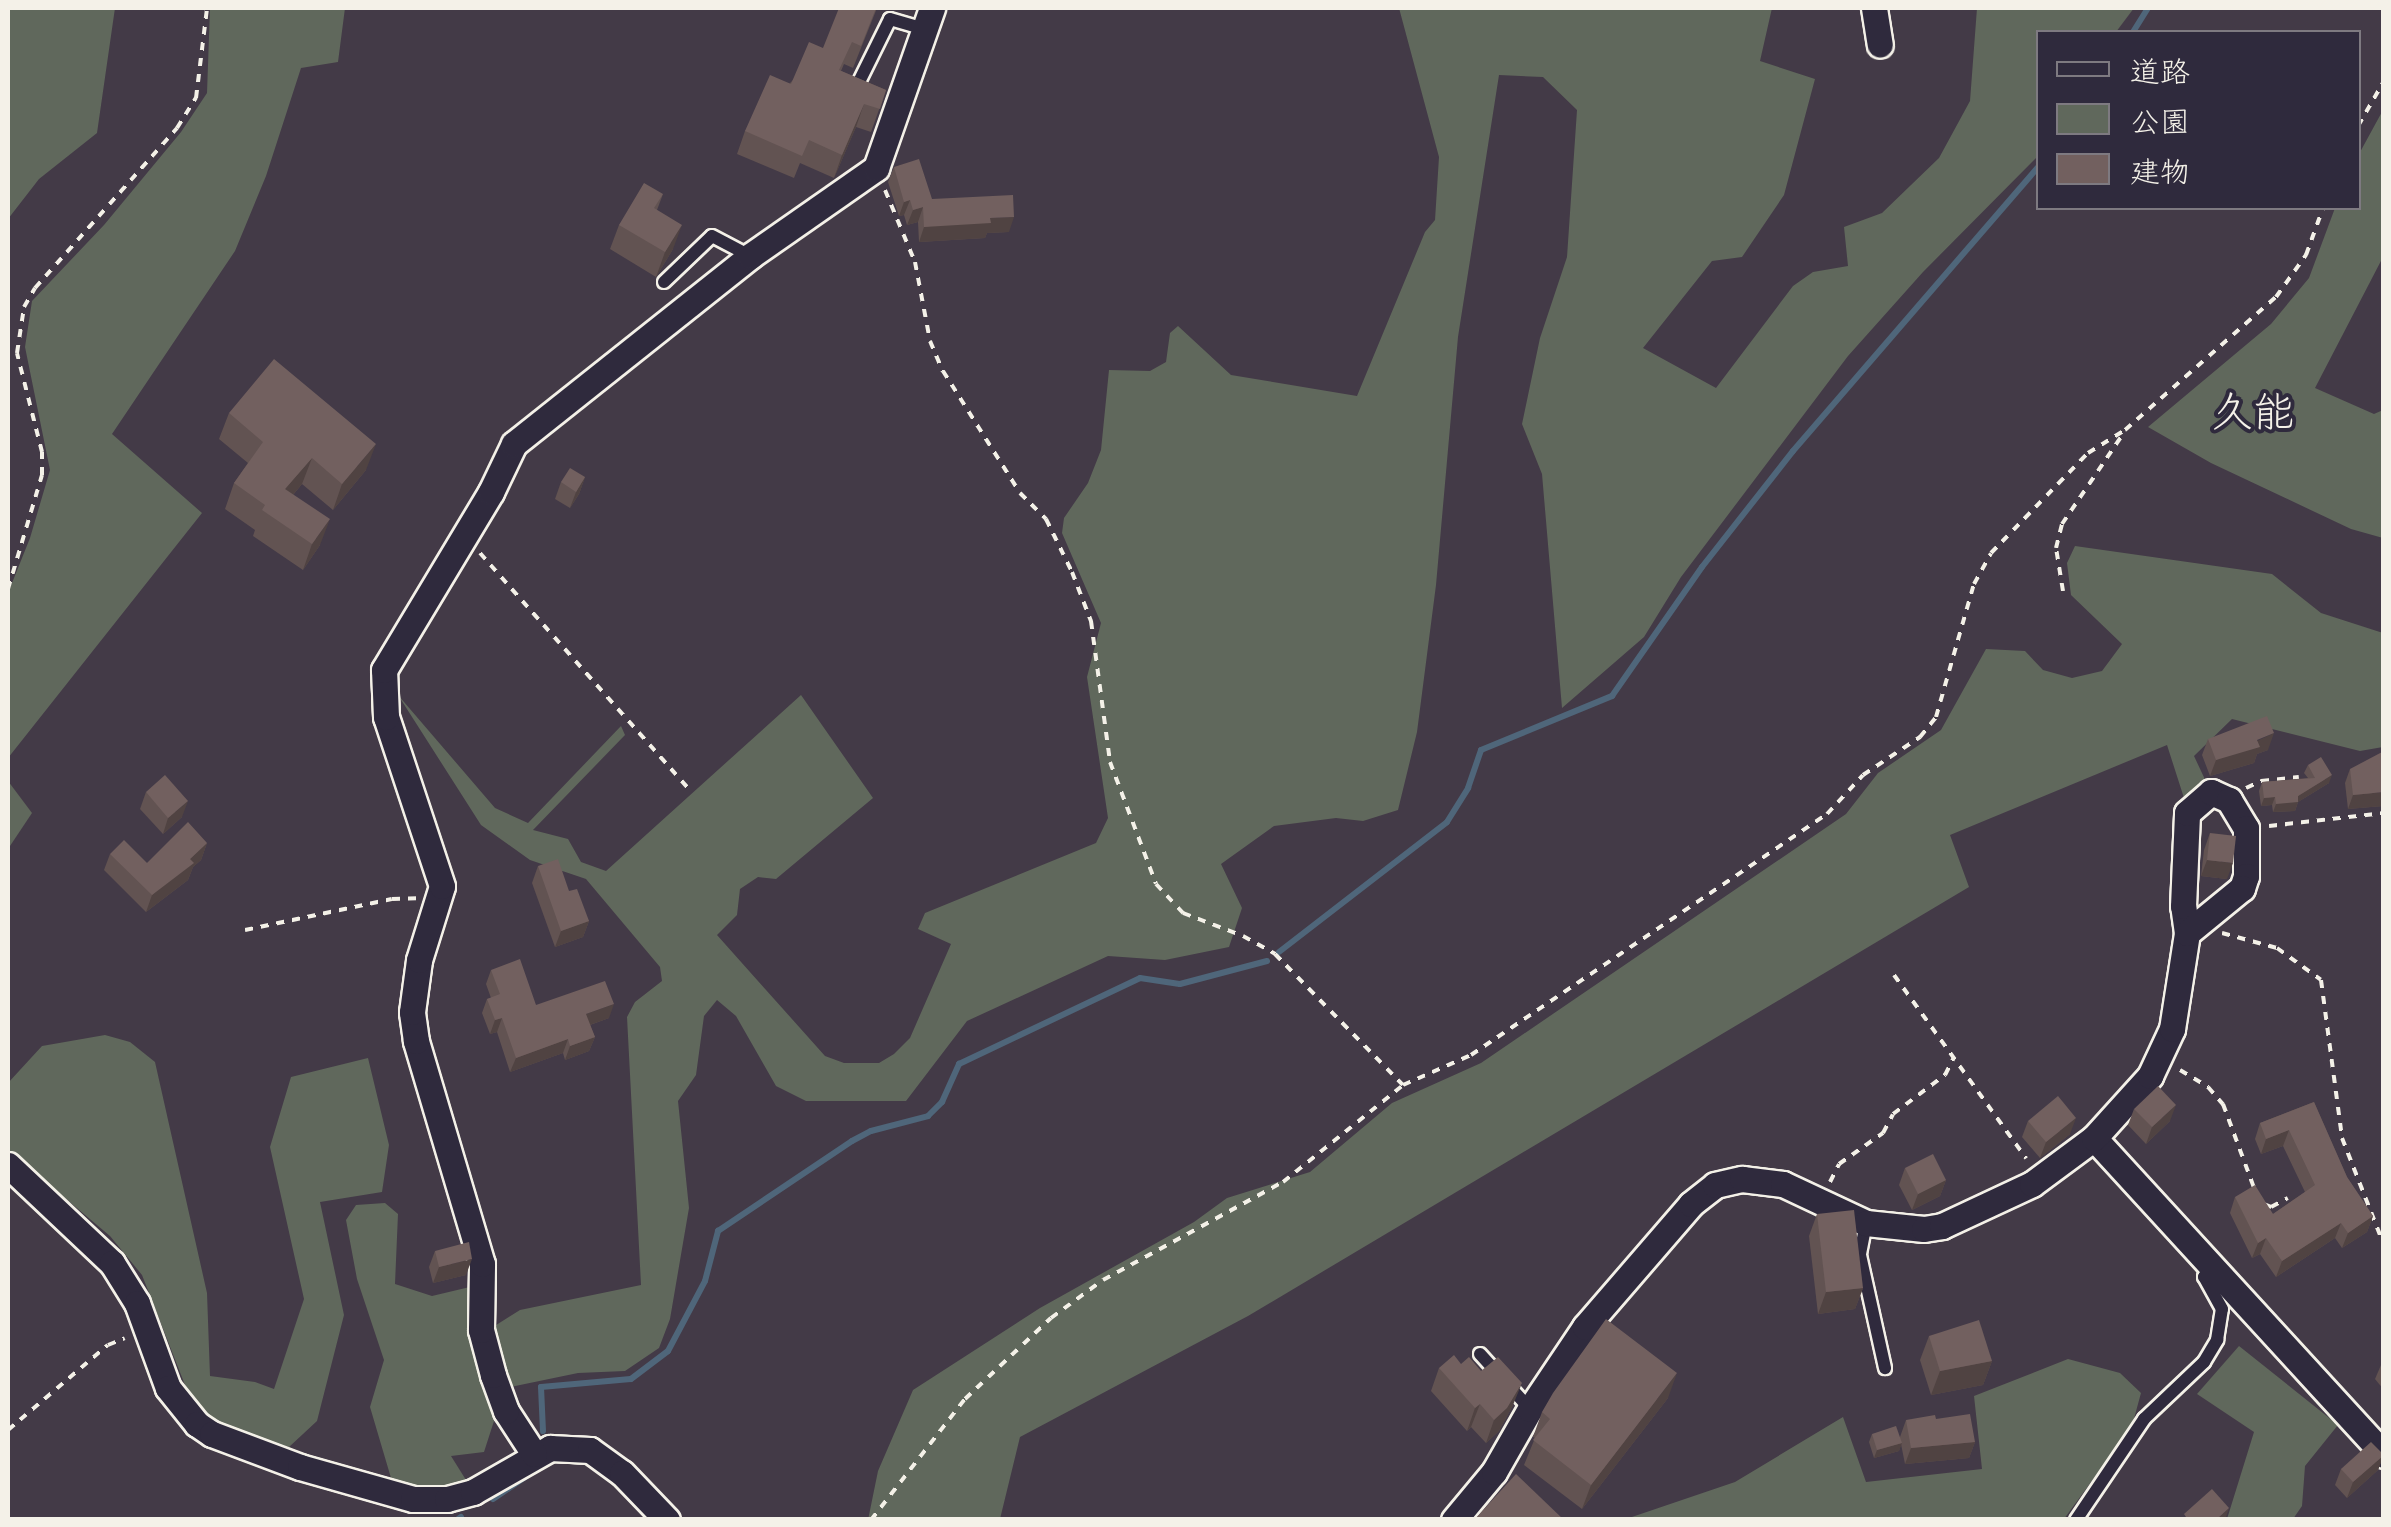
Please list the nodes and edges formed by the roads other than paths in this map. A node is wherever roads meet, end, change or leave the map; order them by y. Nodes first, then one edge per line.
1 (1874, 8) edge
2 (928, 18) edge
3 (1880, 45) dead end
4 (853, 94) edge
5 (750, 256) junction
6 (664, 282) dead end
7 (2188, 933) junction
8 (2094, 1138) junction
9 (8, 1165) edge
10 (1866, 1223) junction
11 (2212, 1264) junction
12 (1480, 1354) dead end
13 (1885, 1368) dead end
14 (1530, 1409) junction
15 (534, 1454) junction
16 (2384, 1455) edge
17 (667, 1520) edge
18 (1454, 1520) edge
19 (2076, 1520) edge

1 - 3 street
2 - 4 lane
2 - 5 street
5 - 6 lane
5 - 15 street
7 - 7 street
7 - 8 street
8 - 10 street
8 - 11 street
9 - 15 street
10 - 13 lane
10 - 14 street
11 - 16 street
11 - 19 lane
12 - 14 lane
14 - 18 street
15 - 17 street

